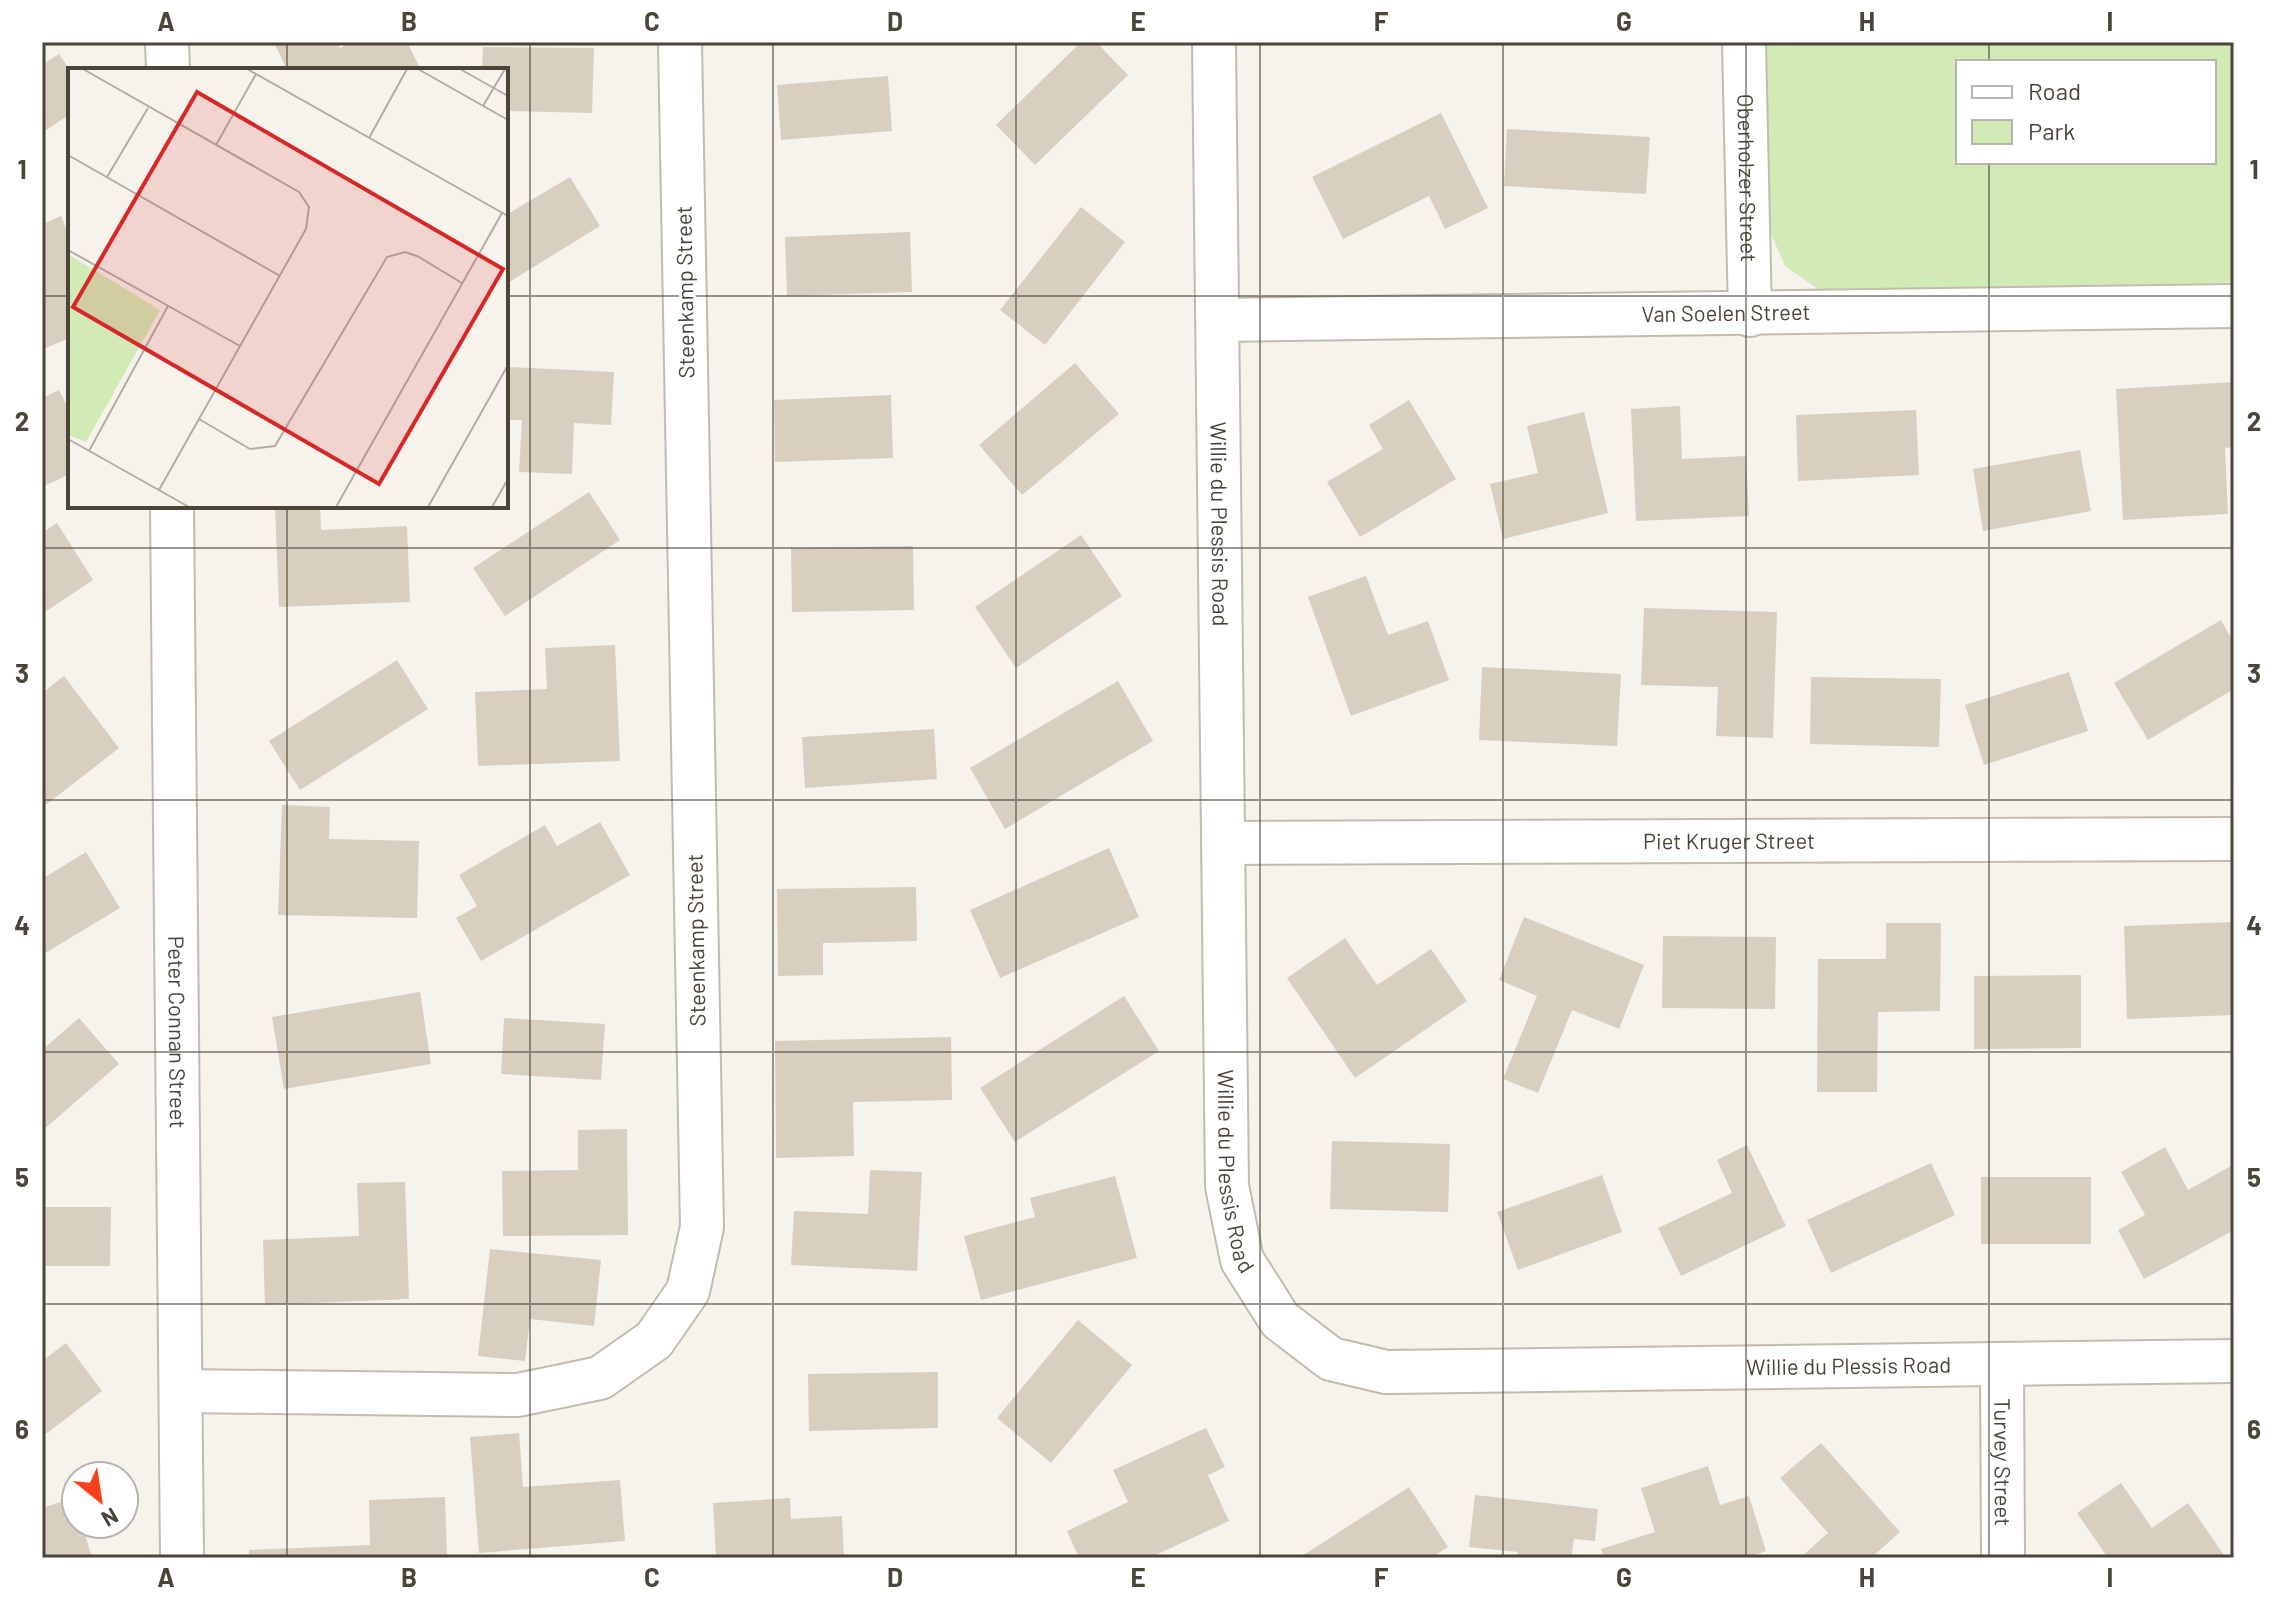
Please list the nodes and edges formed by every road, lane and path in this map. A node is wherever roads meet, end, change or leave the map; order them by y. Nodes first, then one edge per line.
1 (167, 42) edge
2 (680, 42) edge
3 (1214, 42) edge
4 (1744, 42) edge
5 (168, 68) edge
6 (2234, 306) edge
7 (1750, 315) junction
8 (1218, 320) junction
9 (172, 508) edge
10 (2234, 839) edge
11 (1223, 843) junction
12 (2234, 1361) edge
13 (2002, 1366) junction
14 (181, 1391) junction
15 (182, 1558) edge
16 (2003, 1558) edge

1 - 5 street
2 - 14 street, Steenkamp Street
3 - 8 street, Willie du Plessis Road
4 - 7 street, Oberholzer Street
6 - 7 street, Van Soelen Street
7 - 8 street, Van Soelen Street
8 - 11 street, Willie du Plessis Road
9 - 14 street, Peter Connan Street
10 - 11 street, Piet Kruger Street
11 - 13 street, Willie du Plessis Road
12 - 13 street, Willie du Plessis Road
13 - 16 street, Turvey Street
14 - 15 street, Peter Connan Street

